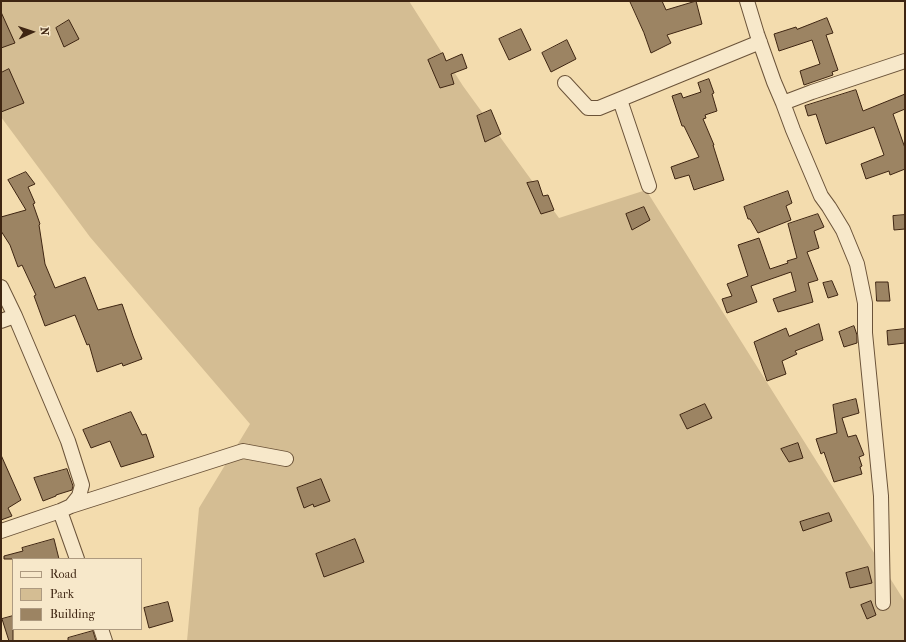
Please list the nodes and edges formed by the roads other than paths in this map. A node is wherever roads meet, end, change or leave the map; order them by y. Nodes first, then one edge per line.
1 (747, 1) edge
2 (760, 42) junction
3 (905, 61) edge
4 (566, 83) dead end
5 (620, 100) junction
6 (783, 103) junction
7 (649, 186) dead end
8 (1, 288) edge
9 (15, 316) junction
10 (1, 321) edge
11 (286, 459) dead end
12 (66, 508) junction
13 (1, 531) edge
14 (77, 558) edge
15 (883, 603) dead end
16 (101, 630) edge
17 (105, 641) edge

1 - 2 street
2 - 5 street
2 - 6 street
3 - 6 street
4 - 5 street
5 - 7 street
6 - 15 street
8 - 9 street
9 - 10 street
9 - 12 street
11 - 12 street
12 - 13 street
12 - 14 street
16 - 17 street

